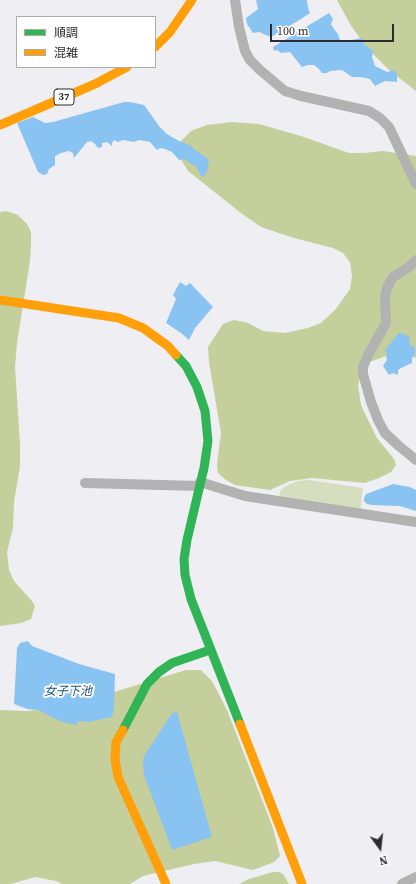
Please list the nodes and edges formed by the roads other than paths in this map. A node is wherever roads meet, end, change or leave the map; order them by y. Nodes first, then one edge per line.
1 (192, 0) edge
2 (235, 0) edge
3 (156, 46) edge
4 (125, 68) edge
5 (0, 125) edge
6 (416, 184) edge
7 (416, 260) edge
8 (0, 300) edge
9 (416, 460) edge
10 (85, 483) dead end
11 (200, 484) junction
12 (416, 522) edge
13 (210, 650) junction
14 (416, 877) edge
15 (166, 884) edge
16 (302, 884) edge
17 (402, 884) edge

1 - 3 street
2 - 6 street
4 - 5 street, 37
7 - 9 street
8 - 11 street
10 - 11 street
11 - 12 street
11 - 13 street
13 - 15 street
13 - 16 street
14 - 17 street

